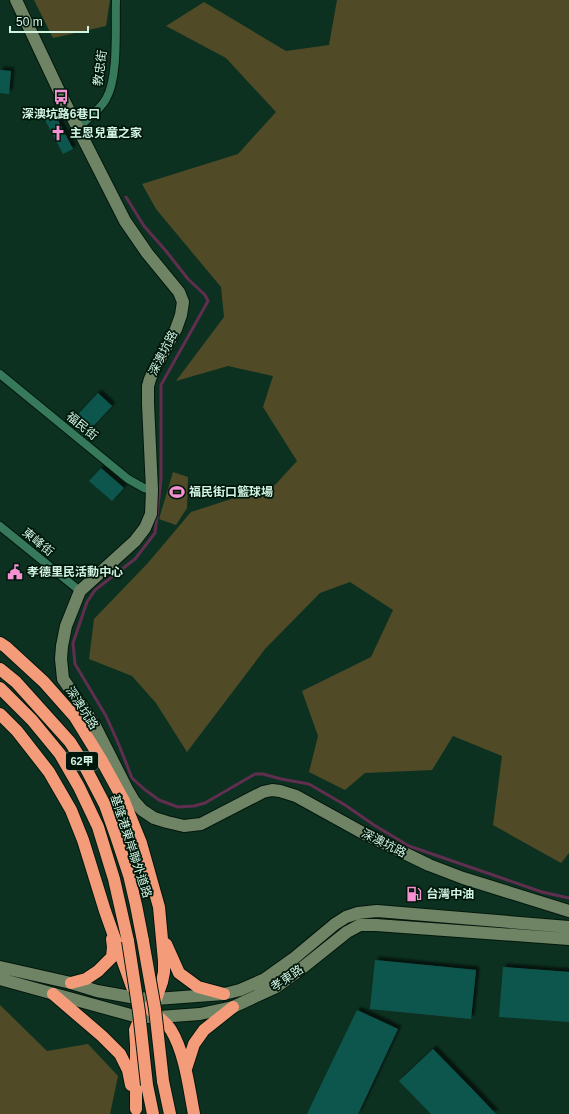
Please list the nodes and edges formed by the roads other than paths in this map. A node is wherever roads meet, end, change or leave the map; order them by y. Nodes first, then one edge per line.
1 (16, 0) edge
2 (116, 0) edge
3 (78, 128) junction
4 (0, 374) edge
5 (152, 490) junction
6 (0, 526) edge
7 (80, 591) junction
8 (0, 642) edge
9 (0, 669) edge
10 (0, 688) edge
11 (0, 714) edge
12 (159, 907) junction
13 (569, 910) edge
14 (105, 911) junction
15 (569, 927) edge
16 (569, 939) edge
17 (0, 967) edge
18 (0, 979) edge
19 (71, 983) junction
20 (53, 994) junction
21 (224, 994) junction
22 (136, 998) junction
23 (152, 1004) junction
24 (233, 1007) junction
25 (159, 1016) junction
26 (138, 1017) junction
27 (186, 1068) junction
28 (136, 1112) edge
29 (153, 1114) edge
30 (170, 1114) edge
31 (194, 1114) edge

1 - 3 street, 深澳坑路
2 - 3 street, 教忠街
3 - 5 street, 深澳坑路
4 - 5 street, 福民街
5 - 7 street, 深澳坑路
6 - 7 street, 東峰街
7 - 13 street, 深澳坑路
8 - 12 highway
9 - 30 highway, 基隆港東岸聯外道路 / 62甲, bridge
10 - 29 highway, 62甲, bridge
11 - 14 highway
12 - 21 highway
12 - 23 highway
14 - 19 highway
14 - 22 highway
15 - 21 street, 孝東路
16 - 24 street, 孝東路
17 - 19 street
18 - 20 street, 孝東路
19 - 22 street
20 - 26 street, 孝東路
20 - 28 highway
21 - 23 street, 孝東路
22 - 23 highway
23 - 25 highway
23 - 26 highway
24 - 25 street, 孝東路
24 - 27 highway
25 - 26 street, 孝東路
25 - 27 highway
26 - 28 highway
27 - 31 highway

